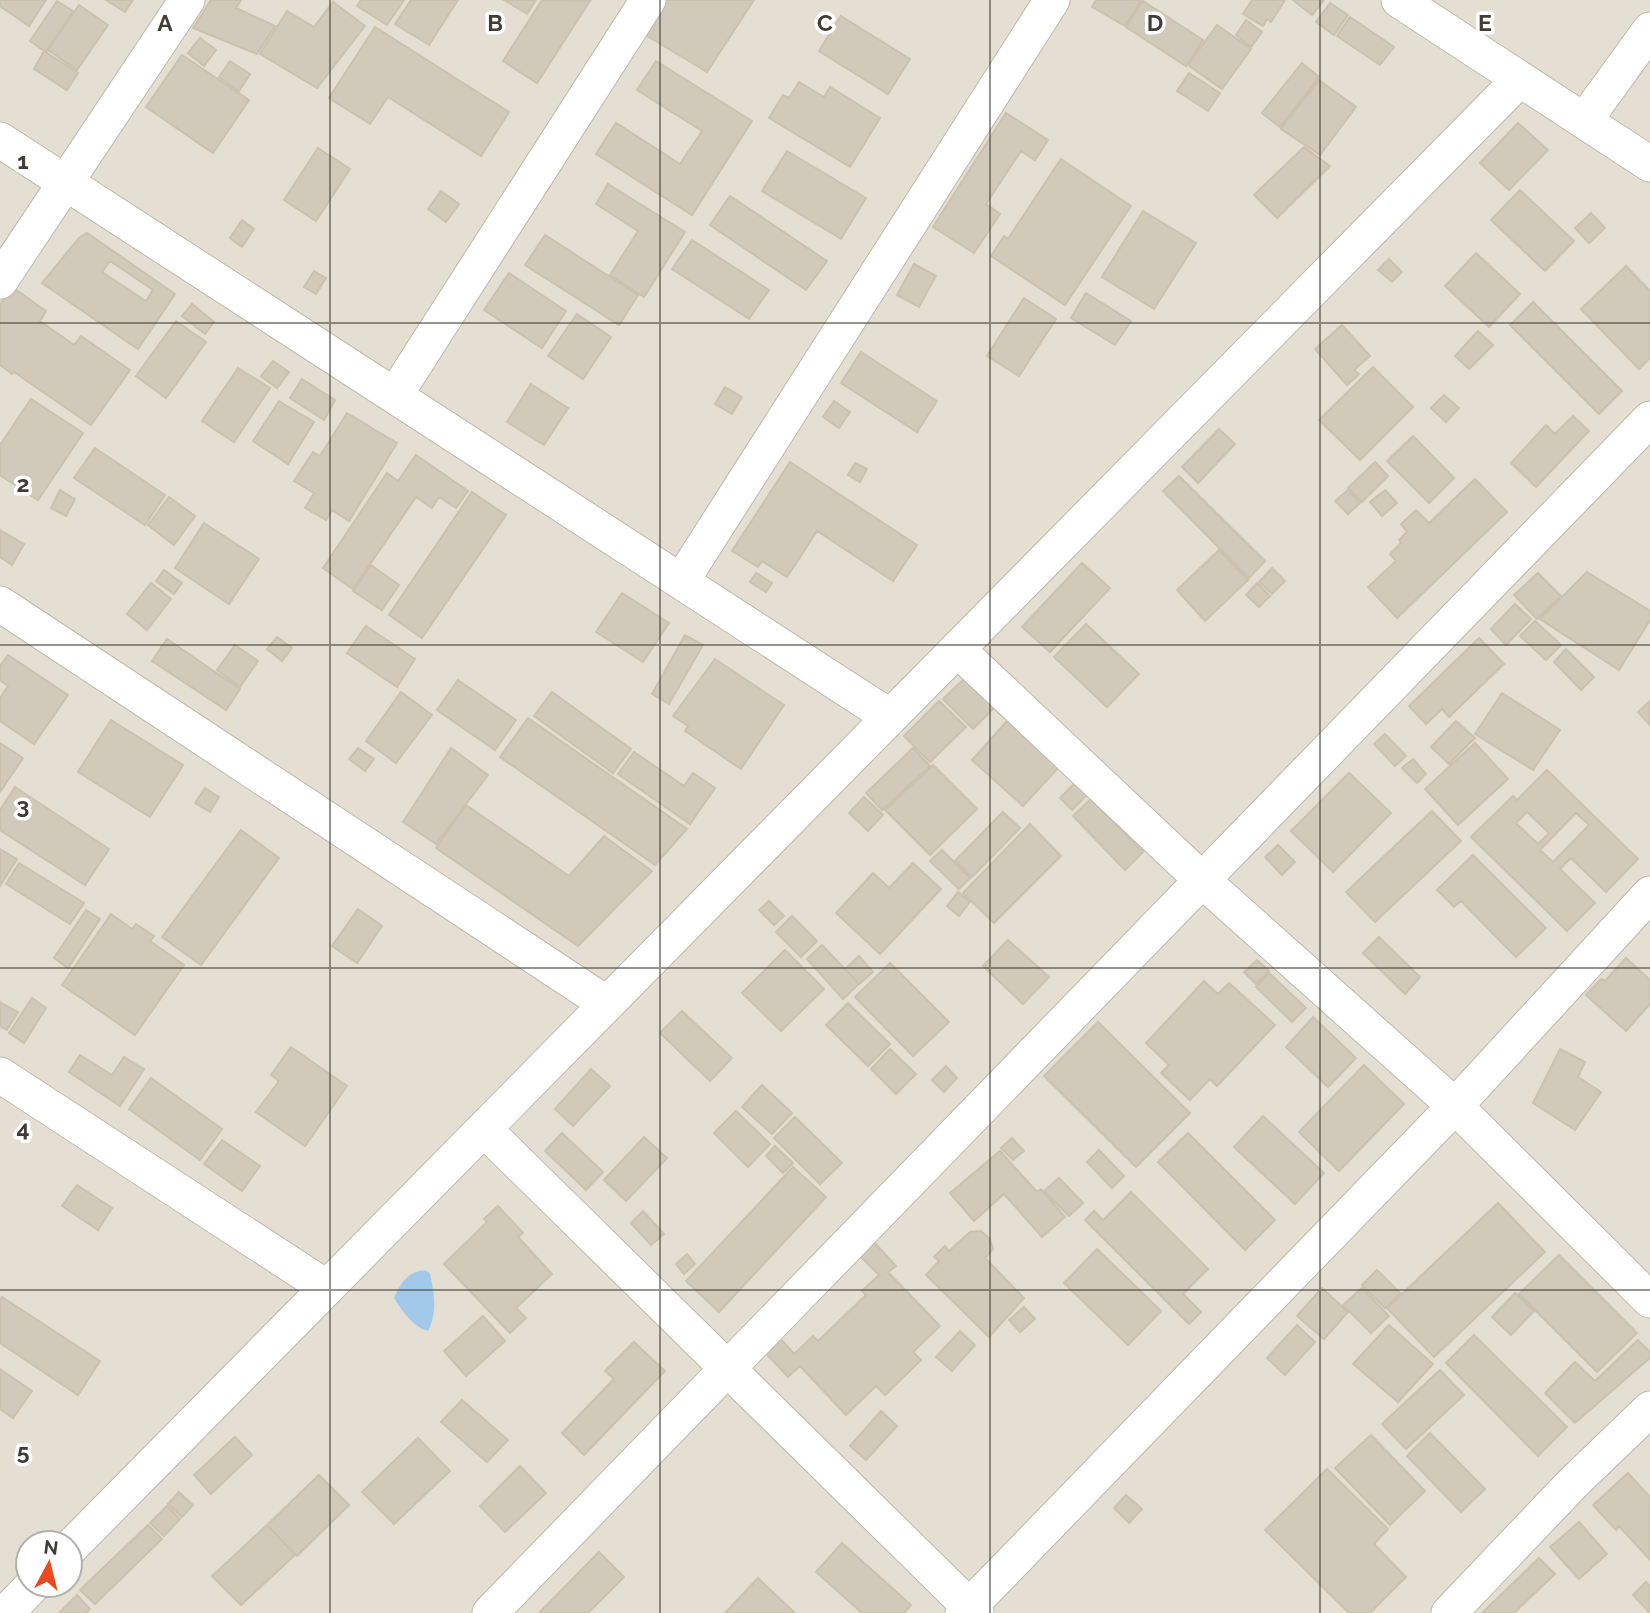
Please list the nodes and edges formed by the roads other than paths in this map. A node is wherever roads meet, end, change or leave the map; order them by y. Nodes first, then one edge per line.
1 (187, 0) edge
2 (648, 0) edge
3 (1052, 0) edge
4 (1399, 0) edge
5 (1650, 30) edge
6 (1520, 79) junction
7 (1584, 121) junction
8 (0, 140) edge
9 (1650, 164) edge
10 (66, 182) junction
11 (0, 281) edge
12 (395, 395) junction
13 (1650, 419) edge
14 (682, 580) junction
15 (0, 604) edge
16 (957, 649) junction
17 (890, 717) junction
18 (1202, 880) junction
19 (1650, 896) edge
20 (607, 1004) junction
21 (0, 1075) edge
22 (1455, 1106) junction
23 (484, 1129) junction
24 (327, 1288) junction
25 (1650, 1300) edge
26 (727, 1369) junction
27 (1650, 1409) edge
28 (84, 1534) edge
29 (20, 1599) edge
30 (969, 1611) edge
31 (6, 1613) edge
32 (490, 1613) edge
33 (1449, 1613) edge

1 - 10 street
2 - 12 street
3 - 14 street
4 - 6 street
5 - 7 street
6 - 7 street
6 - 16 street
7 - 9 street
8 - 10 street
10 - 11 street
10 - 12 street
12 - 14 street
13 - 18 street
14 - 17 street
15 - 20 street
16 - 17 street
16 - 18 street
17 - 20 street
18 - 22 street
18 - 26 street
19 - 22 street
20 - 23 street
21 - 24 street
22 - 25 street
22 - 30 street
23 - 24 street
23 - 26 street
24 - 28 street
26 - 30 street
26 - 32 street
27 - 33 street
29 - 31 street

